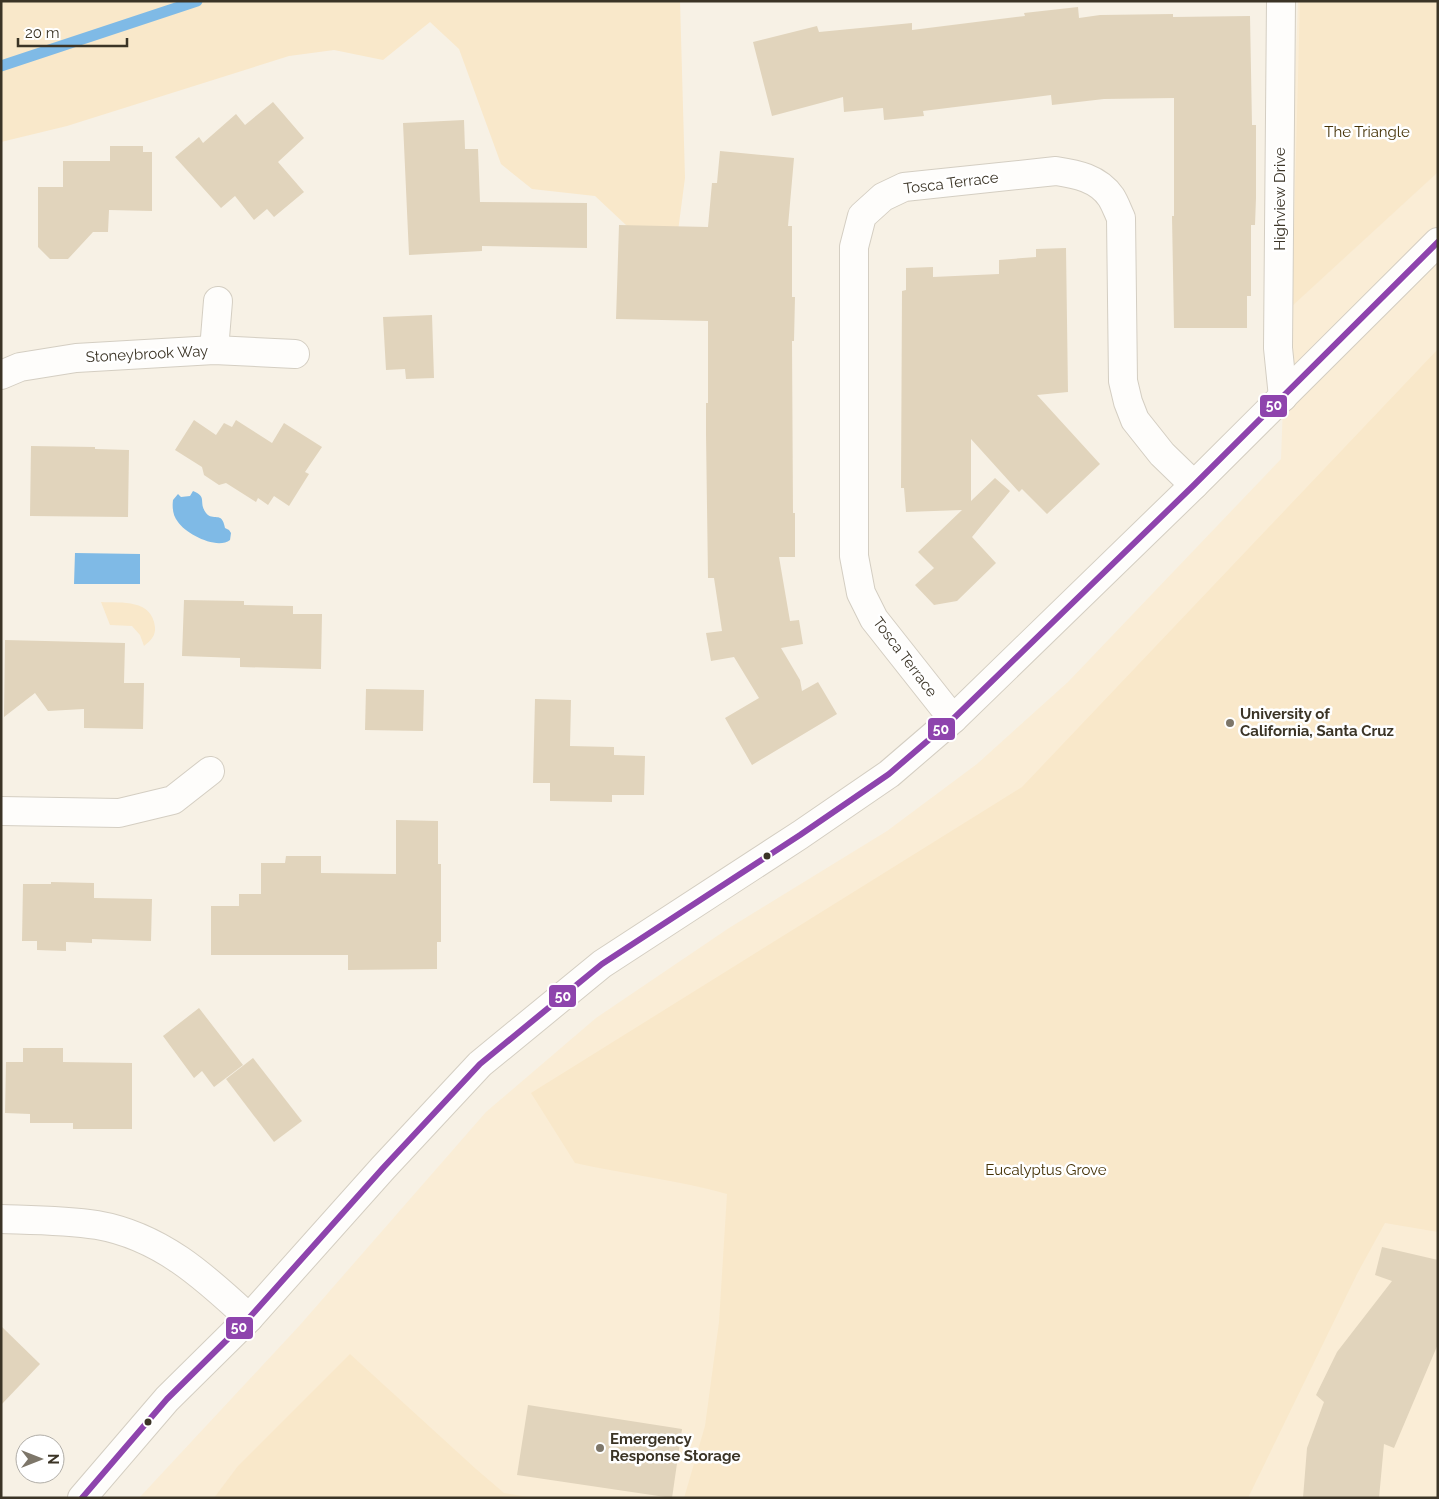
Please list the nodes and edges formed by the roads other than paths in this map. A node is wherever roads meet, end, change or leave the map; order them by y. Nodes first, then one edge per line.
1 (1281, 1) edge
2 (1438, 242) edge
3 (218, 301) dead end
4 (214, 350) junction
5 (295, 354) dead end
6 (1, 375) edge
7 (1283, 397) junction
8 (1194, 485) junction
9 (953, 719) junction
10 (210, 771) dead end
11 (1, 811) edge
12 (1, 1220) edge
13 (249, 1318) junction
14 (82, 1498) edge

1 - 7 street, Highview Drive
2 - 7 street
3 - 4 street
4 - 5 street, Stoneybrook Way
4 - 6 street, Stoneybrook Way
7 - 8 street
8 - 9 street
8 - 9 street, Tosca Terrace
9 - 13 street
10 - 11 street
12 - 13 street
13 - 14 street

